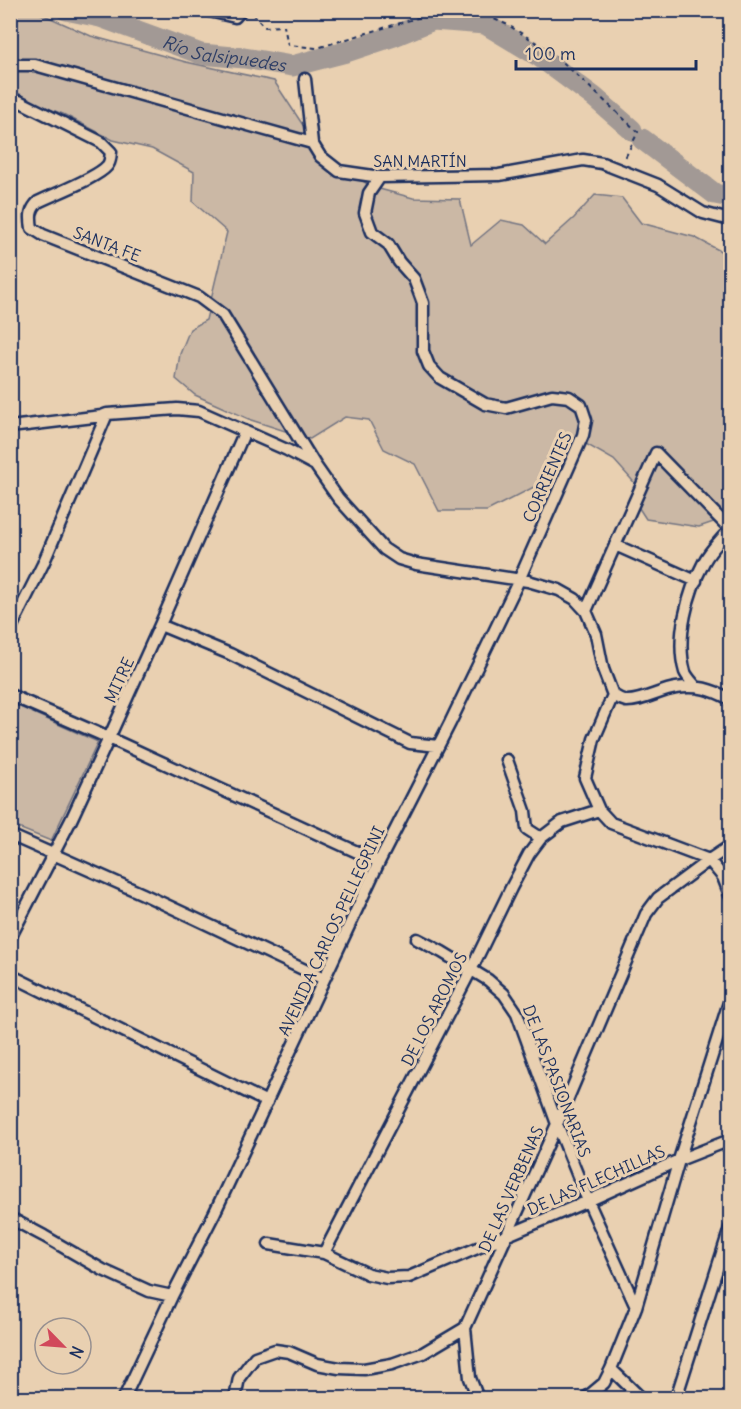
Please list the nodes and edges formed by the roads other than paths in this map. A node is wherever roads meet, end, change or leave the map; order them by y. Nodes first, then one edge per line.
1 (205, 10) edge
2 (241, 10) edge
3 (10, 65) edge
4 (305, 79) dead end
5 (10, 99) edge
6 (312, 143) junction
7 (380, 177) junction
8 (730, 220) edge
9 (107, 414) junction
10 (10, 427) edge
11 (245, 431) junction
12 (315, 465) junction
13 (730, 529) edge
14 (615, 545) junction
15 (519, 580) junction
16 (696, 581) junction
17 (586, 610) junction
18 (160, 625) junction
19 (10, 630) edge
20 (696, 687) junction
21 (10, 695) edge
22 (613, 695) junction
23 (730, 699) edge
24 (109, 738) junction
25 (438, 746) junction
26 (507, 760) dead end
27 (599, 810) junction
28 (10, 835) edge
29 (541, 838) junction
30 (730, 846) edge
31 (53, 854) junction
32 (709, 860) junction
33 (379, 862) junction
34 (730, 895) edge
35 (10, 938) edge
36 (417, 939) dead end
37 (471, 970) junction
38 (10, 975) edge
39 (324, 979) junction
40 (730, 999) edge
41 (267, 1102) junction
42 (557, 1124) junction
43 (730, 1140) edge
44 (679, 1160) junction
45 (588, 1201) junction
46 (10, 1218) edge
47 (730, 1227) edge
48 (507, 1235) junction
49 (269, 1244) dead end
50 (324, 1253) junction
51 (172, 1296) junction
52 (636, 1307) junction
53 (465, 1328) junction
54 (611, 1369) junction
55 (124, 1398) edge
56 (236, 1398) edge
57 (479, 1398) edge
58 (585, 1398) edge
59 (641, 1398) edge
60 (677, 1398) edge

1 - 2 street
3 - 6 street
4 - 6 street
5 - 12 street, SANTA FE
6 - 7 street, SAN MARTÍN
7 - 8 street, SAN MARTÍN
7 - 15 street, CORRIENTES
9 - 10 street
9 - 11 street
9 - 19 street
11 - 12 street
11 - 18 street, MITRE
12 - 15 street
13 - 14 street
13 - 16 street
14 - 16 street
14 - 17 street
15 - 17 street
15 - 25 street, AVENIDA CARLOS PELLEGRINI
16 - 20 street
17 - 22 street
18 - 24 street, MITRE
18 - 25 street
20 - 22 street
20 - 23 street
21 - 24 street
22 - 27 street
24 - 31 street, MITRE
24 - 33 street
25 - 33 street, AVENIDA CARLOS PELLEGRINI
26 - 29 street
27 - 29 street, DE LOS AROMOS
27 - 32 street
28 - 31 street
29 - 37 street, DE LOS AROMOS
30 - 32 street, DE LAS VERBENAS
31 - 35 street, MITRE
31 - 39 street
32 - 34 street
32 - 42 street, DE LAS VERBENAS
33 - 39 street, AVENIDA CARLOS PELLEGRINI
36 - 37 street, DE LAS PASIONARIAS
37 - 42 street, DE LAS PASIONARIAS
37 - 50 street, DE LOS AROMOS
38 - 41 street
39 - 41 street, AVENIDA CARLOS PELLEGRINI
40 - 44 street
41 - 51 street, AVENIDA CARLOS PELLEGRINI
42 - 45 street, DE LAS PASIONARIAS
42 - 48 street, DE LAS VERBENAS
43 - 44 street, DE LAS FLECHILLAS
44 - 45 street, DE LAS FLECHILLAS
44 - 52 street
45 - 48 street, DE LAS FLECHILLAS
45 - 52 street, DE LAS PASIONARIAS
46 - 51 street
47 - 60 street
48 - 50 street, DE LAS FLECHILLAS
48 - 53 street, DE LAS VERBENAS
49 - 50 street, DE LAS FLECHILLAS
51 - 55 street, AVENIDA CARLOS PELLEGRINI
52 - 54 street
53 - 56 street
53 - 57 street
54 - 58 street
54 - 59 street

